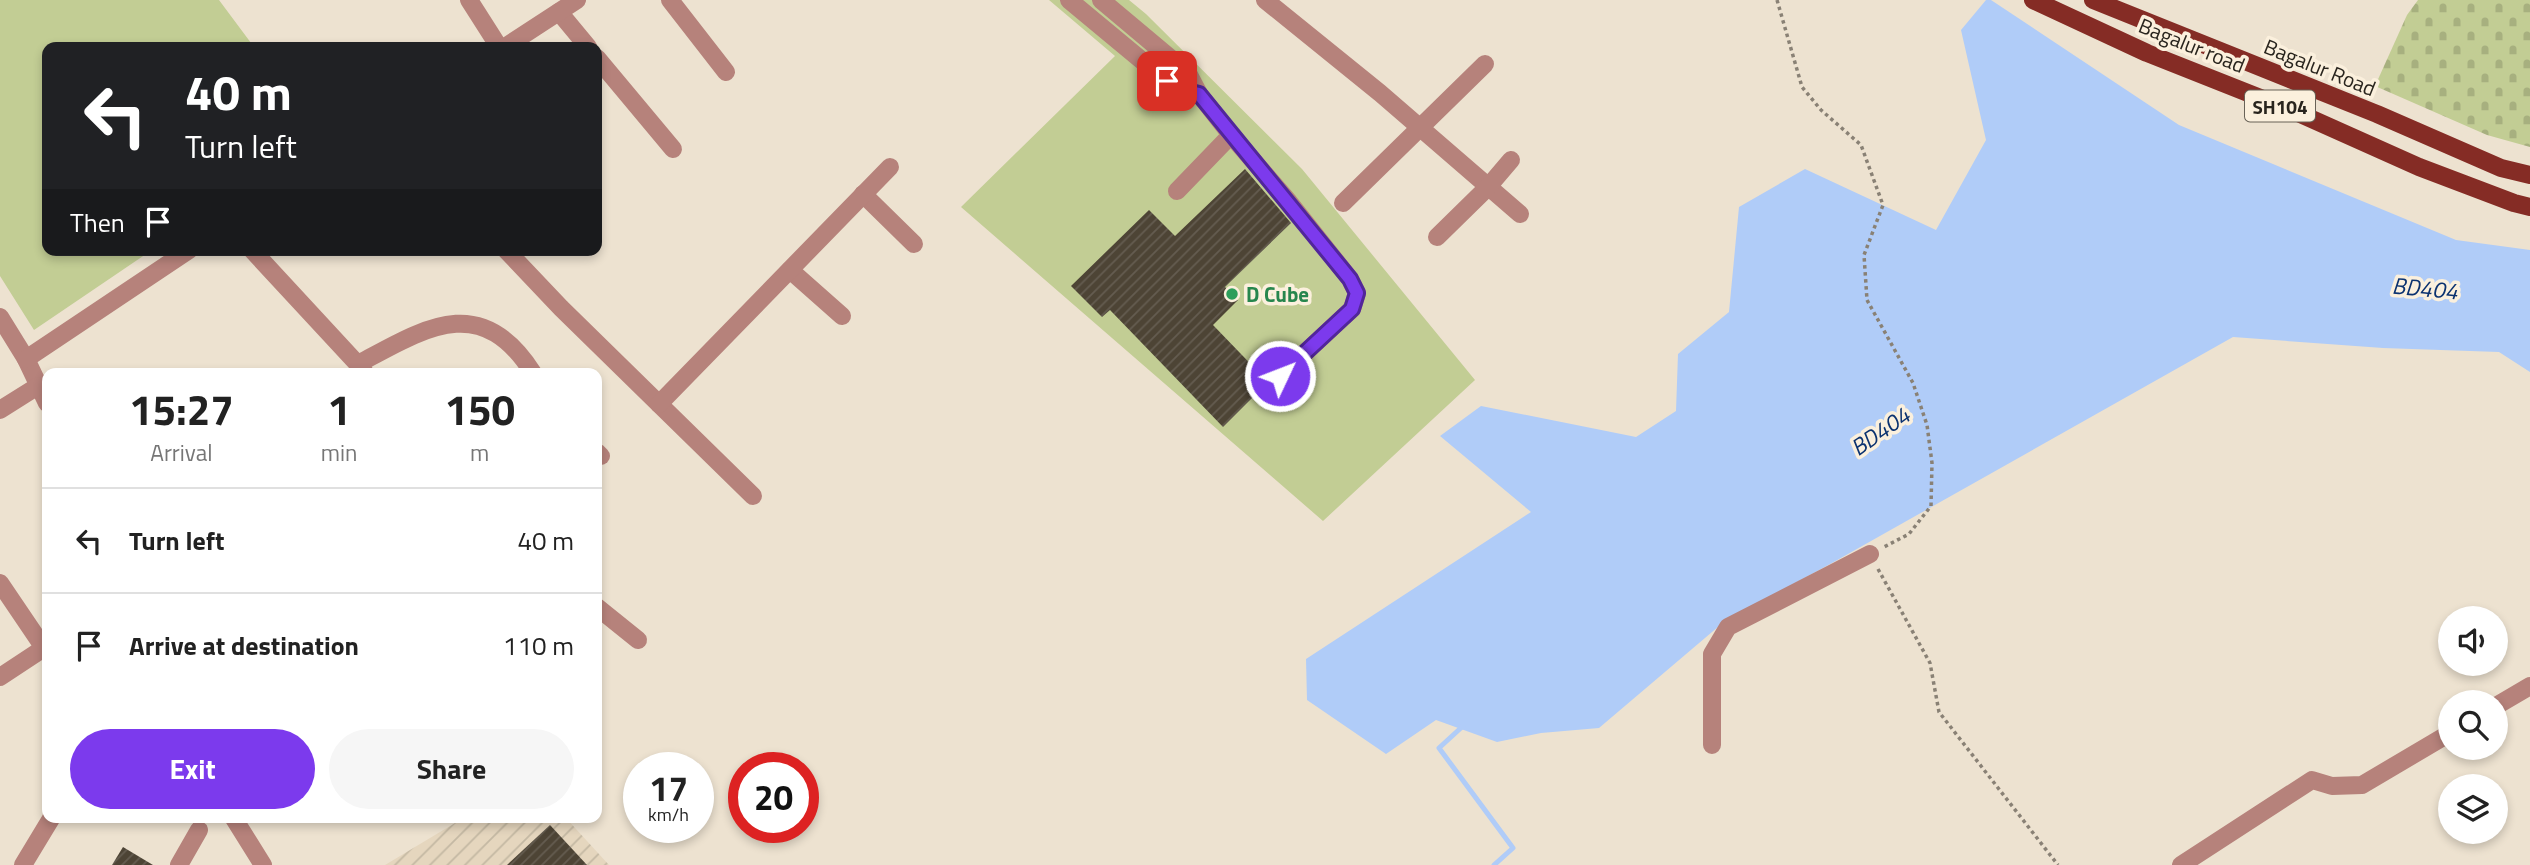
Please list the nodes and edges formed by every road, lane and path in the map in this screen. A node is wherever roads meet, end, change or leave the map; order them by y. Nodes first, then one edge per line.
1 (469, 0) edge
2 (577, 0) edge
3 (670, 0) edge
4 (1069, 0) edge
5 (1101, 0) edge
6 (1265, 0) edge
7 (1777, 0) edge
8 (2033, 0) edge
9 (2093, 0) edge
10 (558, 12) junction
11 (496, 42) edge
12 (513, 42) edge
13 (584, 42) edge
14 (602, 64) edge
15 (1485, 64) dead end
16 (726, 72) dead end
17 (1199, 94) junction
18 (1421, 127) junction
19 (1231, 135) junction
20 (673, 149) dead end
21 (1511, 160) dead end
22 (890, 167) dead end
23 (2530, 176) edge
24 (1488, 187) junction
25 (1177, 191) dead end
26 (863, 194) junction
27 (1342, 203) dead end
28 (2530, 207) edge
29 (1520, 214) dead end
30 (1437, 237) dead end
31 (914, 244) dead end
32 (180, 256) edge
33 (259, 256) edge
34 (512, 256) edge
35 (790, 270) junction
36 (842, 316) dead end
37 (0, 317) edge
38 (26, 359) junction
39 (362, 368) edge
40 (530, 368) edge
41 (1280, 376) dead end
42 (38, 386) junction
43 (42, 394) edge
44 (659, 404) junction
45 (0, 410) edge
46 (753, 496) dead end
47 (1870, 554) junction
48 (0, 583) edge
49 (602, 611) edge
50 (638, 640) dead end
51 (42, 641) edge
52 (42, 650) edge
53 (0, 677) edge
54 (2530, 686) edge
55 (2508, 699) edge
56 (2438, 740) edge
57 (1712, 745) dead end
58 (48, 823) edge
59 (237, 823) edge
60 (199, 830) dead end
61 (23, 865) edge
62 (179, 865) edge
63 (262, 865) edge
64 (2059, 865) edge
65 (2181, 865) edge

1 - 11 street
2 - 10 street
3 - 16 street
4 - 17 street
5 - 17 street
6 - 18 street
7 - 47 path
8 - 28 main road, Bagalur road / SH104
9 - 23 main road, Bagalur Road / SH104
10 - 12 street
10 - 13 street
14 - 20 street
15 - 18 street
17 - 19 street
18 - 24 street
18 - 27 street
19 - 25 street
19 - 41 street
21 - 24 street
22 - 26 street
24 - 29 street
24 - 30 street
26 - 31 street
26 - 35 street
32 - 38 street
33 - 39 street
34 - 44 street
35 - 36 street
35 - 44 street
37 - 38 street
38 - 42 street
39 - 40 street
42 - 43 street
42 - 45 street
44 - 46 street
47 - 57 street
47 - 64 path
48 - 51 street
49 - 50 street
52 - 53 street
54 - 55 street
56 - 65 street
58 - 61 street
59 - 63 street
60 - 62 street

